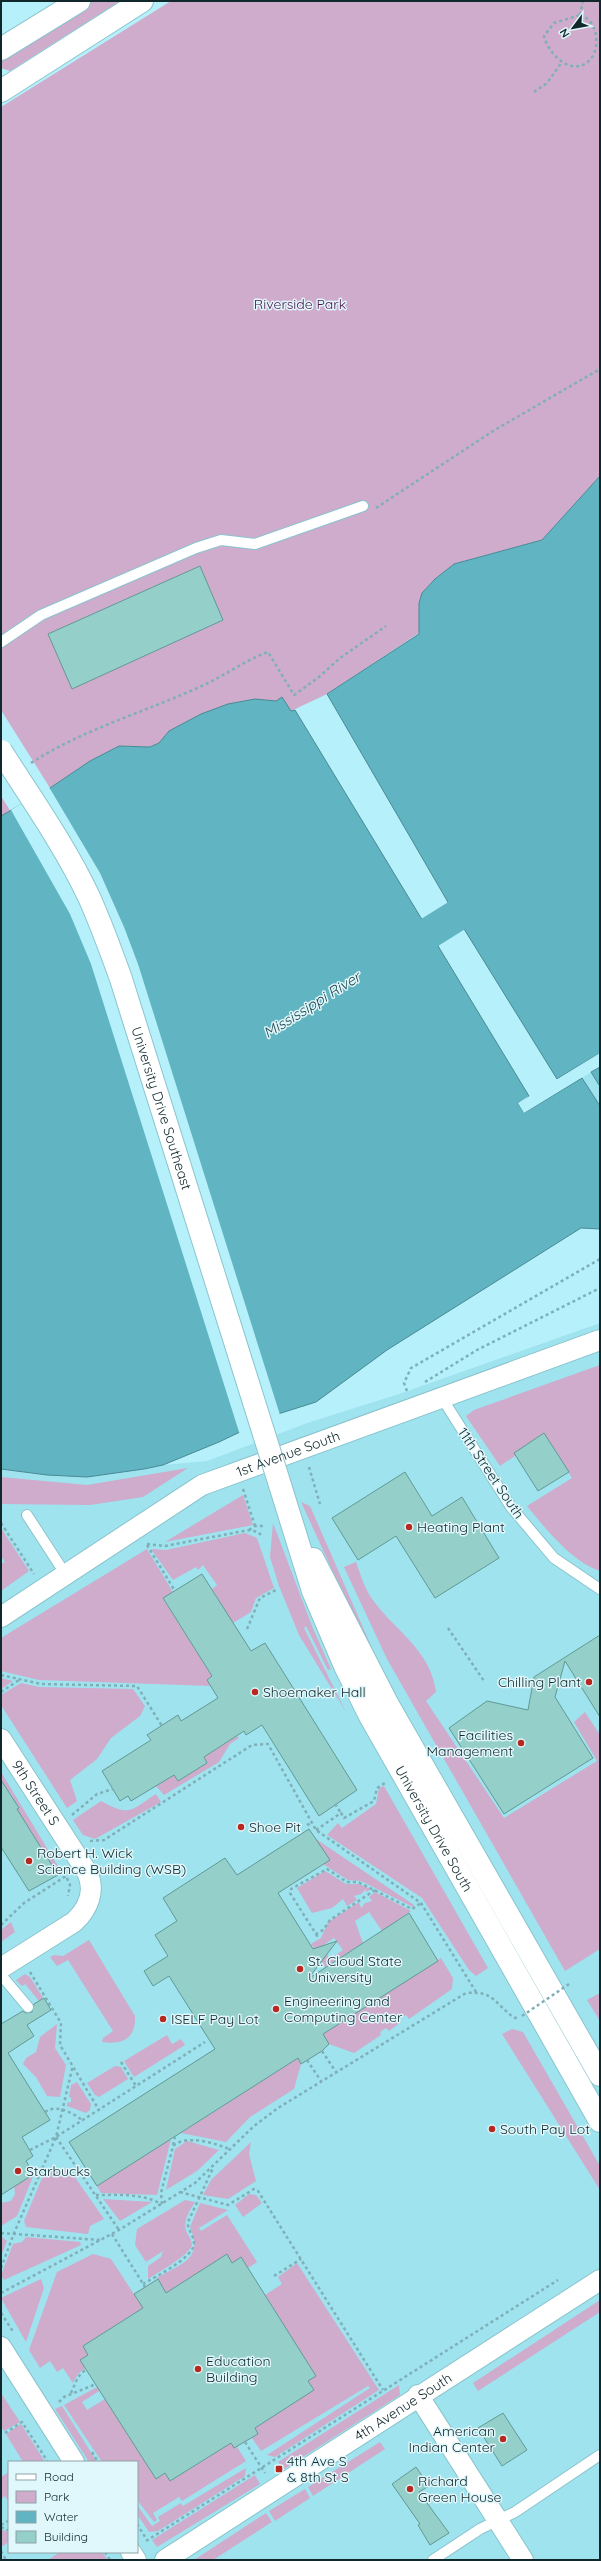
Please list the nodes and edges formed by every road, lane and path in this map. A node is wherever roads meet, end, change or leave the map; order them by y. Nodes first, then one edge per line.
1 (79, 1) edge
2 (142, 1) edge
3 (583, 1) edge
4 (580, 15) junction
5 (1, 49) edge
6 (562, 62) junction
7 (1, 91) edge
8 (534, 92) dead end
9 (600, 369) edge
10 (367, 509) joint
11 (386, 626) dead end
12 (1, 642) edge
13 (1, 751) edge
14 (25, 767) dead end
15 (600, 1259) edge
16 (600, 1288) edge
17 (600, 1340) edge
18 (420, 1384) dead end
19 (407, 1391) dead end
20 (442, 1398) junction
21 (309, 1467) dead end
22 (242, 1484) dead end
23 (280, 1485) joint
24 (320, 1504) dead end
25 (27, 1516) dead end
26 (1, 1523) edge
27 (294, 1524) junction
28 (255, 1526) junction
29 (263, 1526) dead end
30 (249, 1530) junction
31 (262, 1536) dead end
32 (35, 1574) dead end
33 (66, 1575) junction
34 (278, 1589) dead end
35 (600, 1589) edge
36 (175, 1591) dead end
37 (1, 1616) edge
38 (448, 1628) dead end
39 (247, 1629) dead end
40 (1, 1676) edge
41 (19, 1680) junction
42 (484, 1681) dead end
43 (1, 1692) edge
44 (162, 1726) dead end
45 (1, 1739) edge
46 (385, 1782) dead end
47 (113, 1789) dead end
48 (336, 1804) dead end
49 (341, 1813) junction
50 (68, 1818) dead end
51 (312, 1823) junction
52 (307, 1825) dead end
53 (316, 1830) junction
54 (84, 1839) dead end
55 (375, 1890) junction
56 (68, 1896) dead end
57 (421, 1903) junction
58 (1, 1925) edge
59 (316, 1934) junction
60 (319, 1939) dead end
61 (21, 1956) junction
62 (1, 1968) edge
63 (1, 1975) edge
64 (569, 1984) dead end
65 (476, 1992) junction
66 (28, 2007) dead end
67 (205, 2042) dead end
68 (322, 2051) dead end
69 (307, 2060) dead end
70 (121, 2062) dead end
71 (73, 2065) junction
72 (336, 2072) junction
73 (600, 2075) edge
74 (321, 2081) junction
75 (136, 2086) junction
76 (63, 2109) junction
77 (98, 2110) junction
78 (44, 2112) dead end
79 (82, 2120) junction
80 (600, 2121) edge
81 (56, 2137) junction
82 (175, 2137) dead end
83 (173, 2146) junction
84 (30, 2150) dead end
85 (231, 2150) junction
86 (213, 2166) junction
87 (180, 2192) junction
88 (96, 2195) junction
89 (199, 2198) junction
90 (162, 2204) junction
91 (119, 2230) junction
92 (1, 2233) edge
93 (14, 2233) junction
94 (112, 2234) junction
95 (102, 2240) junction
96 (301, 2259) junction
97 (1, 2268) edge
98 (274, 2276) dead end
99 (558, 2280) dead end
100 (600, 2280) edge
101 (143, 2284) junction
102 (146, 2287) dead end
103 (1, 2293) edge
104 (1, 2347) edge
105 (86, 2369) dead end
106 (96, 2384) dead end
107 (383, 2390) junction
108 (71, 2394) junction
109 (418, 2395) junction
110 (59, 2402) dead end
111 (5, 2433) dead end
112 (245, 2442) dead end
113 (600, 2455) edge
114 (47, 2461) edge
115 (73, 2461) edge
116 (261, 2469) junction
117 (269, 2478) dead end
118 (6, 2517) dead end
119 (8, 2520) edge
120 (499, 2522) junction
121 (138, 2526) edge
122 (1, 2552) edge
123 (6, 2560) edge
124 (165, 2560) edge
125 (433, 2560) edge
126 (523, 2560) edge

1 - 5 street
2 - 7 street
3 - 4 path
4 - 6 path
4 - 6 path
6 - 8 path
9 - 10 path
10 - 12 lane
11 - 14 path
13 - 23 street, University Drive Southeast, bridge
15 - 19 path
16 - 18 path
17 - 20 street, 1st Avenue South
20 - 33 street, 1st Avenue South
20 - 35 lane, 11th Street South
21 - 24 path
22 - 28 path
23 - 27 street, University Drive South
25 - 33 lane
26 - 32 path
27 - 73 street, University Drive South
27 - 80 street, University Drive South
28 - 29 path
28 - 30 path
30 - 31 path
30 - 36 path
33 - 37 street, 1st Avenue South
34 - 39 path
38 - 42 path
40 - 41 path
41 - 43 path
41 - 44 path
45 - 61 street, 9th Street S
46 - 49 path
47 - 50 path
48 - 49 path
49 - 53 path
51 - 52 path
51 - 53 path
51 - 54 path
53 - 57 path
55 - 57 path
55 - 59 path
55 - 59 path
56 - 58 path
57 - 65 path
59 - 60 path
61 - 62 street
61 - 71 path
63 - 66 lane
64 - 65 path, bridge
65 - 72 path
67 - 75 path
68 - 72 path
69 - 74 path
70 - 75 path
71 - 76 path
71 - 77 path
72 - 74 path
74 - 85 path
75 - 77 path
76 - 78 path
76 - 79 path
76 - 81 path
77 - 79 path
79 - 81 path
81 - 84 path
81 - 88 path
81 - 93 path
82 - 83 path
83 - 85 path
83 - 90 path
85 - 86 path
86 - 87 path
86 - 89 path
87 - 89 path
87 - 90 path
88 - 90 path
88 - 91 path
89 - 96 path
89 - 101 path
90 - 91 path
91 - 94 path
92 - 93 path
93 - 95 path
93 - 97 path
94 - 95 path
94 - 101 path
95 - 103 path
96 - 98 path
96 - 107 path
99 - 107 path
100 - 109 street, 4th Avenue South
101 - 102 path
104 - 115 street
105 - 108 path
106 - 108 path
107 - 116 path
108 - 110 path
109 - 120 street
109 - 124 street, 4th Avenue South
111 - 114 path
112 - 116 path
113 - 120 lane
116 - 117 path
116 - 121 path
118 - 119 path
120 - 125 lane
120 - 126 street
122 - 123 path

